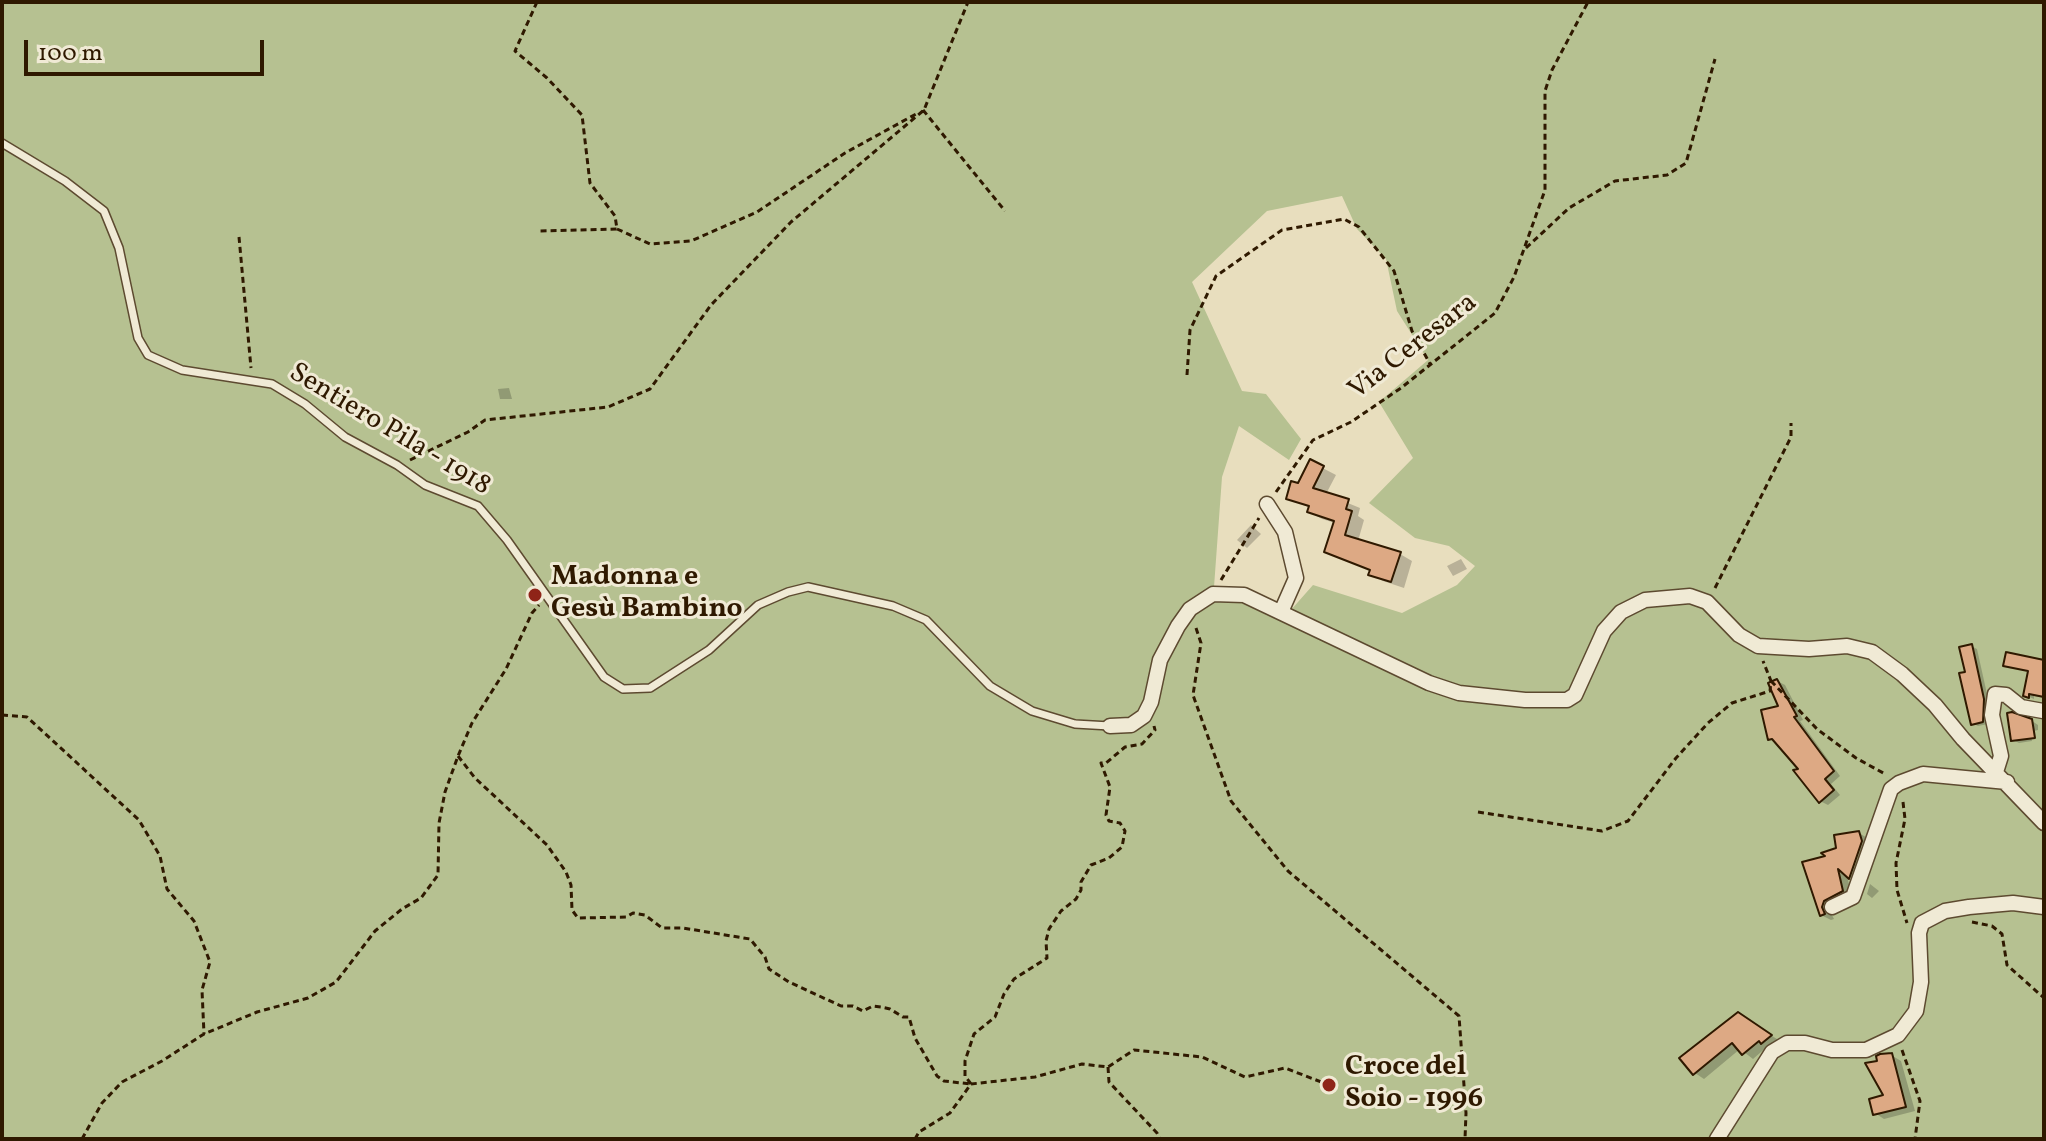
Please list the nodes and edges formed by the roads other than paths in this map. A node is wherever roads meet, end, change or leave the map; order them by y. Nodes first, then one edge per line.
1 (2, 143) edge
2 (1267, 504) road end
3 (1281, 612) junction
4 (2043, 711) edge
5 (1110, 726) joint
6 (2002, 777) junction
7 (2044, 823) edge
8 (1832, 907) dead end
9 (2044, 907) edge
10 (1717, 1139) edge

1 - 5 lane, Sentiero Pila - 1918
2 - 3 street
3 - 5 street
3 - 6 street
4 - 6 street
6 - 7 street
6 - 8 street
9 - 10 street

